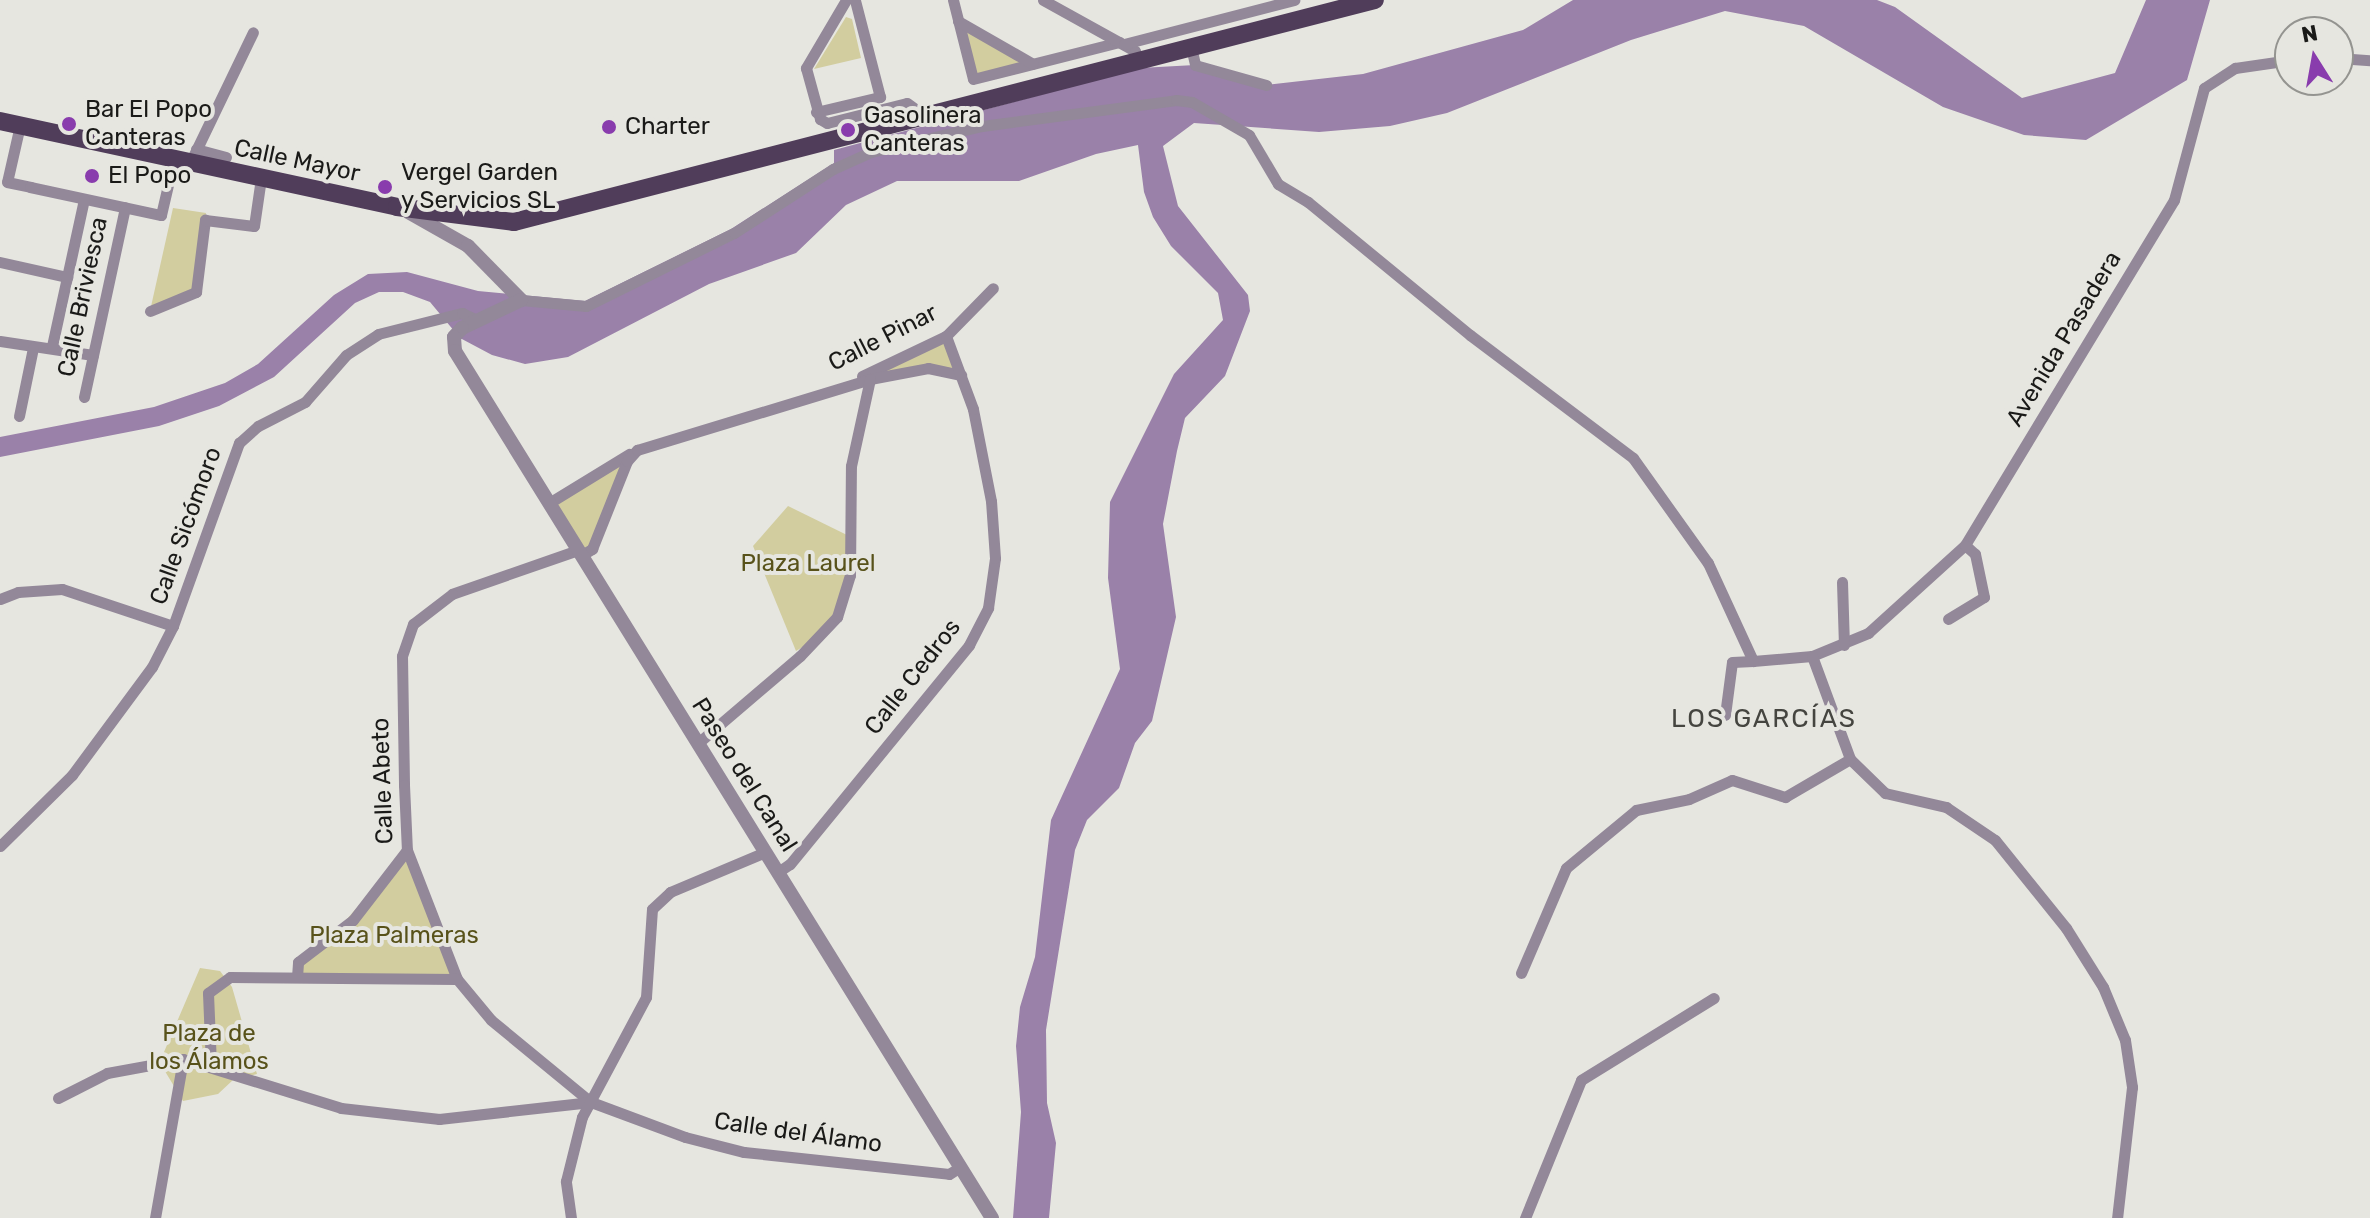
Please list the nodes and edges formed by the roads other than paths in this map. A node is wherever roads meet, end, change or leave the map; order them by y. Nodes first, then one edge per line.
1 (846, 0) edge
2 (855, 0) edge
3 (953, 0) edge
4 (1043, 0) edge
5 (1294, 0) edge
6 (1375, 0) edge
7 (958, 21) junction
8 (253, 32) dead end
9 (1122, 43) junction
10 (1191, 47) junction
11 (1138, 61) junction
12 (2274, 62) edge
13 (1033, 64) junction
14 (1266, 85) dead end
15 (816, 112) junction
16 (927, 117) junction
17 (5, 123) edge
18 (187, 157) junction
19 (226, 157) dead end
20 (261, 178) junction
21 (84, 199) junction
22 (125, 207) junction
23 (397, 207) junction
24 (0, 262) edge
25 (67, 277) junction
26 (993, 288) dead end
27 (521, 300) junction
28 (150, 311) dead end
29 (477, 320) junction
30 (946, 336) junction
31 (0, 341) edge
32 (52, 346) junction
33 (33, 348) junction
34 (93, 355) junction
35 (961, 375) junction
36 (870, 379) junction
37 (824, 391) junction
38 (84, 397) dead end
39 (19, 416) dead end
40 (637, 450) junction
41 (549, 503) junction
42 (1965, 545) junction
43 (580, 553) junction
44 (1842, 582) dead end
45 (0, 599) edge
46 (1948, 619) dead end
47 (173, 626) junction
48 (1844, 645) junction
49 (1812, 656) junction
50 (1753, 661) junction
51 (1725, 715) dead end
52 (698, 743) junction
53 (1850, 759) junction
54 (0, 846) edge
55 (407, 850) junction
56 (765, 852) junction
57 (778, 872) junction
58 (1521, 973) dead end
59 (297, 977) junction
60 (457, 979) junction
61 (1714, 998) dead end
62 (183, 1059) junction
63 (211, 1065) junction
64 (58, 1098) dead end
65 (591, 1102) junction
66 (960, 1167) junction
67 (155, 1218) edge
68 (571, 1218) edge
69 (992, 1218) edge
70 (1525, 1218) edge
71 (2117, 1218) edge

1 - 15 street
2 - 15 street
3 - 7 street
4 - 9 street
5 - 9 street
6 - 10 main road, Calle Mayor
7 - 13 street
7 - 13 street
8 - 18 street
9 - 11 street
9 - 13 street
10 - 11 main road, Calle Mayor
10 - 14 street
11 - 16 main road, Calle Mayor
12 - 42 street, Avenida Pasadera
15 - 16 street
16 - 23 main road, Calle Mayor
17 - 18 main road, Calle Mayor
17 - 21 street
18 - 19 street
18 - 20 main road, Calle Mayor
18 - 22 street
20 - 23 main road, Calle Mayor
20 - 28 street
21 - 22 street
21 - 25 street
22 - 34 street, Calle Briviesca
23 - 27 street
24 - 25 street
25 - 32 street
26 - 30 street, Calle Pinar
27 - 29 street
27 - 50 street
29 - 41 street, Paseo del Canal
29 - 47 street, Calle Sicómoro
30 - 35 street, Calle Cedros
30 - 37 street, Calle Pinar
31 - 33 street
32 - 33 street
32 - 34 street
33 - 39 street
34 - 38 street, Calle Briviesca
35 - 36 street, Calle Pinar
35 - 57 street, Calle Cedros
36 - 37 street, Calle Pinar
36 - 52 street
37 - 40 street, Calle Pinar
40 - 41 street, Calle Pinar
40 - 43 street
41 - 43 street, Paseo del Canal
42 - 46 street
42 - 48 street, Avenida Pasadera
43 - 52 street, Paseo del Canal
43 - 55 street, Calle Abeto
44 - 48 street
45 - 47 street
47 - 54 street, Calle Sicómoro
48 - 49 street, Avenida Pasadera
49 - 50 street, Avenida Pasadera
49 - 53 street
50 - 51 street
52 - 56 street, Paseo del Canal
53 - 58 street
53 - 71 street
55 - 59 street
55 - 60 street, Calle Abeto
56 - 57 street, Paseo del Canal
56 - 65 street
57 - 66 street, Paseo del Canal
59 - 60 street
59 - 63 street
60 - 65 street, Calle Abeto
61 - 70 street
62 - 63 street, Calle del Álamo
62 - 64 street
62 - 67 street
63 - 65 street, Calle del Álamo
65 - 66 street, Calle del Álamo
65 - 68 street
66 - 69 street, Paseo del Canal

